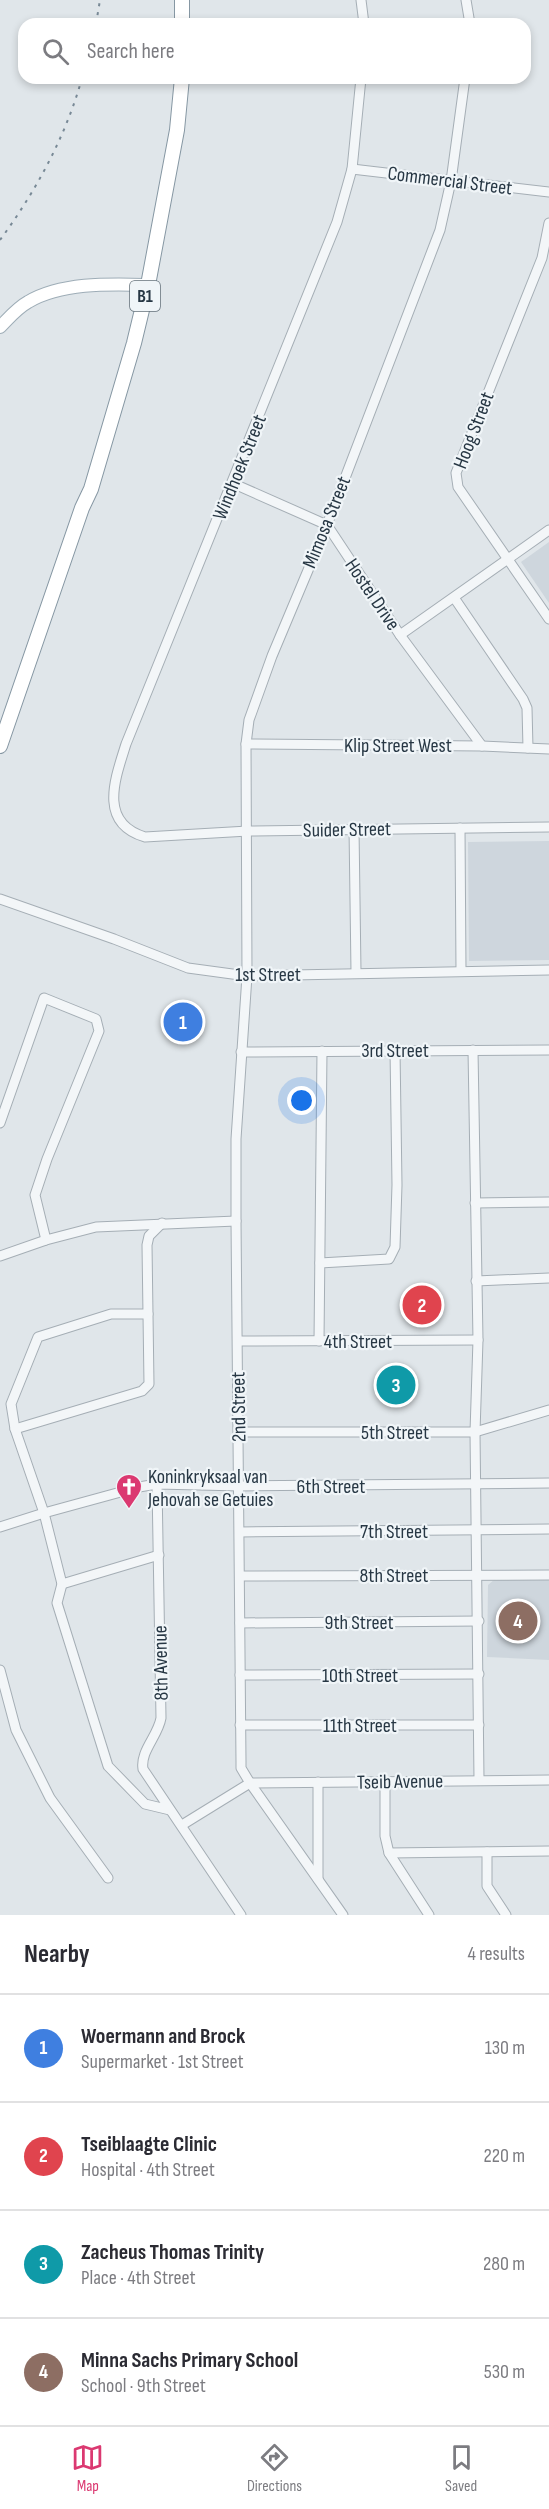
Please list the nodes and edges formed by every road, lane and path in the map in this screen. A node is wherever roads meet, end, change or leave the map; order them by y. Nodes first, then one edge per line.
1 (182, 0) edge
2 (361, 0) edge
3 (466, 0) edge
4 (182, 18) edge
5 (363, 18) edge
6 (469, 18) edge
7 (175, 84) edge
8 (181, 84) edge
9 (360, 84) edge
10 (464, 84) edge
11 (351, 169) junction
12 (452, 181) junction
13 (549, 192) edge
14 (549, 223) edge
15 (144, 285) junction
16 (0, 327) edge
17 (232, 483) junction
18 (327, 525) junction
19 (549, 530) edge
20 (508, 560) junction
21 (455, 599) junction
22 (549, 619) edge
23 (400, 635) junction
24 (246, 744) junction
25 (0, 746) edge
26 (482, 746) junction
27 (528, 748) junction
28 (549, 749) edge
29 (549, 827) edge
30 (354, 828) junction
31 (460, 828) junction
32 (248, 831) junction
33 (145, 837) joint
34 (0, 899) edge
35 (549, 970) edge
36 (461, 971) junction
37 (356, 972) junction
38 (247, 976) junction
39 (395, 1050) junction
40 (473, 1050) junction
41 (549, 1050) edge
42 (322, 1051) junction
43 (241, 1052) junction
44 (0, 1123) edge
45 (549, 1202) edge
46 (475, 1203) junction
47 (236, 1221) junction
48 (162, 1223) junction
49 (46, 1240) junction
50 (0, 1256) edge
51 (320, 1263) junction
52 (549, 1278) edge
53 (476, 1281) junction
54 (148, 1314) junction
55 (478, 1340) junction
56 (238, 1341) junction
57 (319, 1341) junction
58 (549, 1410) edge
59 (15, 1429) junction
60 (239, 1432) junction
61 (475, 1432) junction
62 (549, 1483) edge
63 (156, 1484) junction
64 (477, 1485) junction
65 (240, 1486) junction
66 (44, 1512) junction
67 (0, 1527) edge
68 (549, 1529) edge
69 (478, 1530) junction
70 (240, 1532) junction
71 (159, 1555) junction
72 (240, 1575) junction
73 (478, 1575) junction
74 (549, 1575) edge
75 (62, 1584) junction
76 (479, 1621) junction
77 (240, 1623) junction
78 (0, 1670) edge
79 (479, 1674) junction
80 (240, 1675) junction
81 (240, 1725) junction
82 (479, 1725) junction
83 (479, 1779) junction
84 (549, 1780) edge
85 (385, 1781) junction
86 (318, 1782) junction
87 (250, 1783) junction
88 (170, 1810) junction
89 (182, 1825) junction
90 (549, 1851) edge
91 (487, 1852) junction
92 (389, 1853) junction
93 (108, 1878) dead end
94 (318, 1879) junction
95 (241, 1915) edge
96 (343, 1915) edge
97 (429, 1915) edge
98 (506, 1915) edge

1 - 4 highway
2 - 5 street
3 - 6 street
7 - 15 highway, B1
8 - 15 highway, B1
9 - 11 street, Windhoek Street
10 - 12 street, Mimosa Street
11 - 12 street, Commercial Street
11 - 17 street, Windhoek Street
12 - 13 street, Commercial Street
12 - 18 street, Mimosa Street
14 - 20 street, Hoog Street
15 - 16 main road
15 - 25 highway, B1
17 - 18 street
17 - 33 street, Windhoek Street
18 - 23 street, Hostel Drive
18 - 24 street, Mimosa Street
19 - 20 street
20 - 21 street
20 - 22 street, Hoog Street
21 - 23 street
21 - 27 street
23 - 26 street, Hostel Drive
24 - 26 street, Klip Street West
24 - 32 street, Mimosa Street
26 - 27 street, Klip Street West
27 - 28 street, Klip Street West
29 - 31 street, Suider Street
30 - 31 street, Suider Street
30 - 32 street, Suider Street
30 - 37 street
31 - 36 street
32 - 33 street, Suider Street
32 - 38 street, Mimosa Street
34 - 38 street, 1st Street
35 - 36 street, 1st Street
36 - 37 street, 1st Street
37 - 38 street, 1st Street
38 - 43 street, 2nd Street
39 - 40 street, 3rd Street
39 - 42 street, 3rd Street
39 - 51 street
40 - 41 street, 3rd Street
40 - 46 street
42 - 43 street, 3rd Street
42 - 51 street
43 - 47 street, 2nd Street
44 - 49 street
45 - 46 street
46 - 53 street
47 - 48 street
47 - 56 street, 2nd Street
48 - 49 street
48 - 54 street
49 - 50 street
51 - 57 street
52 - 53 street
53 - 55 street
54 - 59 street
54 - 59 street
55 - 57 street, 4th Street
55 - 61 street
56 - 57 street, 4th Street
56 - 60 street, 2nd Street
58 - 61 street, 5th Street
59 - 66 street
60 - 61 street, 5th Street
60 - 65 street, 2nd Street
61 - 64 street
62 - 64 street, 6th Street
63 - 65 street, 6th Street
63 - 66 street, 6th Street
63 - 71 street, 8th Avenue
64 - 65 street, 6th Street
64 - 69 street
65 - 70 street, 2nd Street
66 - 67 street, 6th Street
66 - 75 street
68 - 69 street, 7th Street
69 - 70 street, 7th Street
69 - 73 street
70 - 72 street, 2nd Street
71 - 75 street
71 - 88 street, 8th Avenue
72 - 73 street, 8th Street
72 - 77 street, 2nd Street
73 - 74 street, 8th Street
73 - 76 street
75 - 88 street
76 - 77 street, 9th Street
76 - 79 street
77 - 80 street, 2nd Street
78 - 93 street
79 - 80 street, 10th Street
79 - 82 street
80 - 81 street, 2nd Street
81 - 82 street, 11th Street
81 - 87 street, 2nd Street
82 - 83 street
83 - 84 street, Tseib Avenue
83 - 85 street, Tseib Avenue
85 - 86 street, Tseib Avenue
85 - 92 street
86 - 87 street, Tseib Avenue
86 - 94 street
87 - 89 street
87 - 94 street, 2nd Street
88 - 89 street, 8th Avenue
89 - 95 street, 8th Avenue
90 - 91 street
91 - 92 street
91 - 98 street
92 - 97 street
94 - 96 street, 2nd Street

